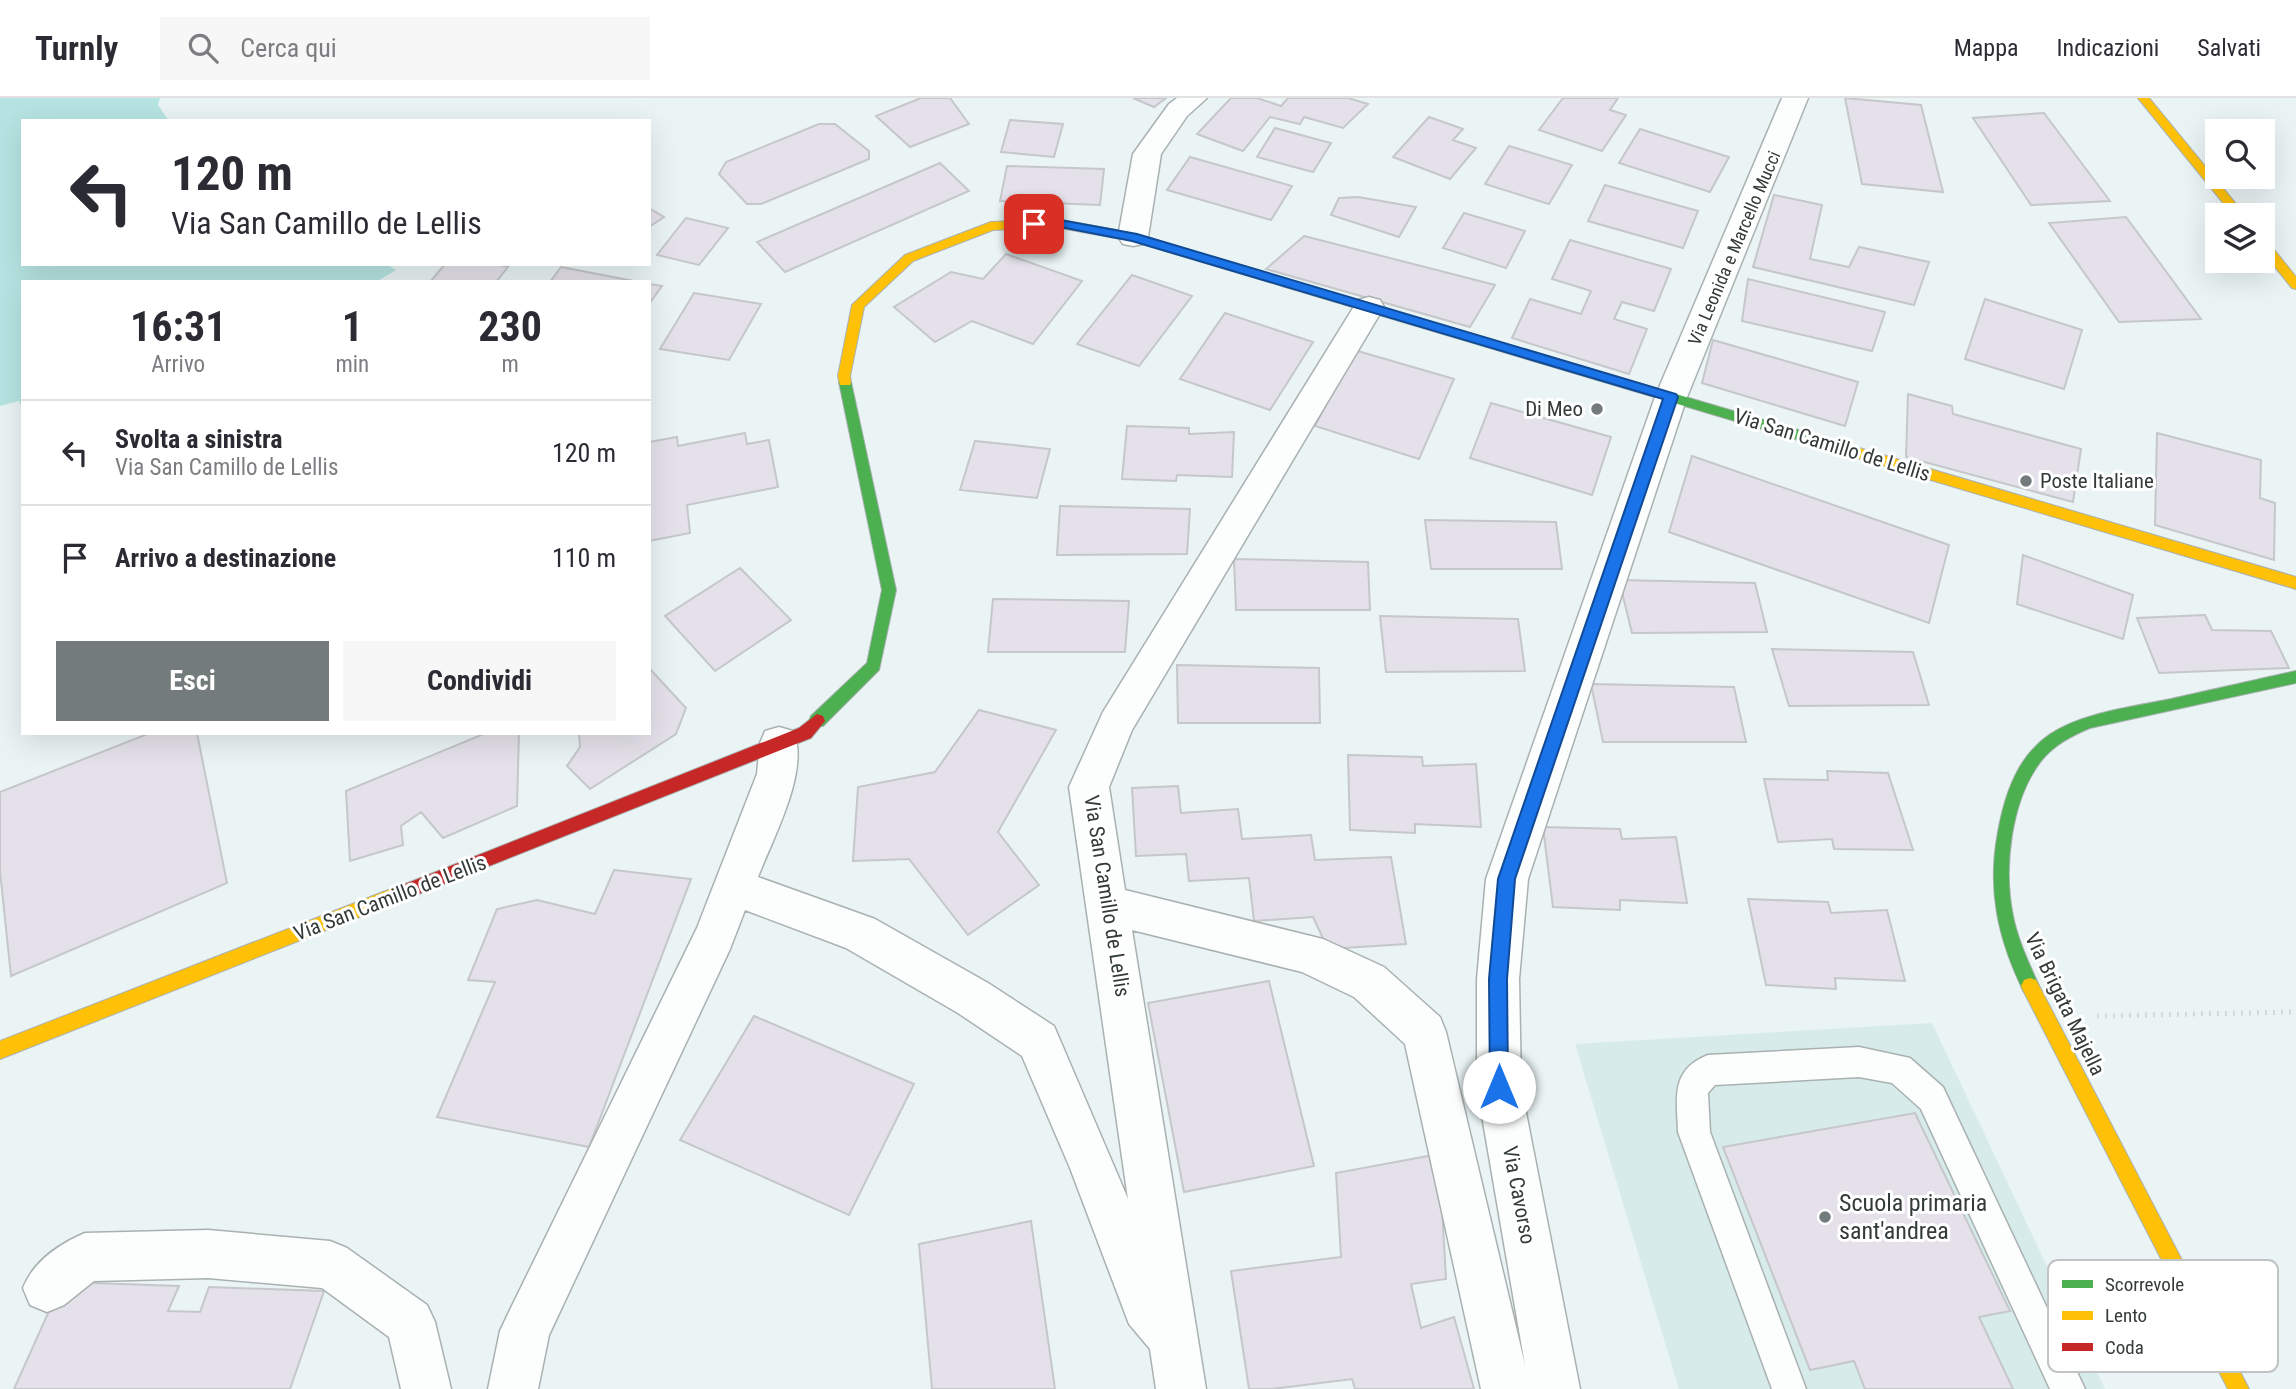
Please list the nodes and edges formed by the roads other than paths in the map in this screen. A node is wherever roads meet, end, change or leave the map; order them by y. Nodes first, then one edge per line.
1 (1194, 98) edge
2 (1795, 98) edge
3 (2143, 98) edge
4 (2229, 203) edge
5 (1133, 237) junction
6 (2275, 259) edge
7 (2296, 285) edge
8 (1368, 307) junction
9 (1671, 397) junction
10 (2296, 583) edge
11 (2296, 677) edge
12 (779, 743) junction
13 (733, 887) junction
14 (1108, 905) junction
15 (0, 1050) edge
16 (2172, 1260) edge
17 (47, 1288) dead end
18 (1175, 1341) junction
19 (2048, 1346) edge
20 (2060, 1372) edge
21 (2230, 1372) edge
22 (426, 1389) edge
23 (513, 1389) edge
24 (1181, 1389) edge
25 (1506, 1389) edge
26 (1555, 1389) edge
27 (1789, 1389) edge
28 (2068, 1389) edge
29 (2239, 1389) edge

1 - 5 street
2 - 9 street, Via Leonida e Marcello Mucci
3 - 4 street
5 - 8 street, Via San Camillo de Lellis
5 - 12 street, Via San Camillo de Lellis
6 - 7 street
8 - 9 street, Via San Camillo de Lellis
8 - 14 street, Via San Camillo de Lellis
9 - 10 street, Via San Camillo de Lellis
9 - 26 street, Via Cavorso
11 - 16 street, Via Brigata Majella
12 - 13 street
12 - 15 street, Via San Camillo de Lellis
13 - 18 street
13 - 23 street
14 - 18 street, Via San Camillo de Lellis
14 - 25 street
17 - 22 street
18 - 24 street, Via San Camillo de Lellis
19 - 27 lane
20 - 28 lane
21 - 29 street, Via Brigata Majella

